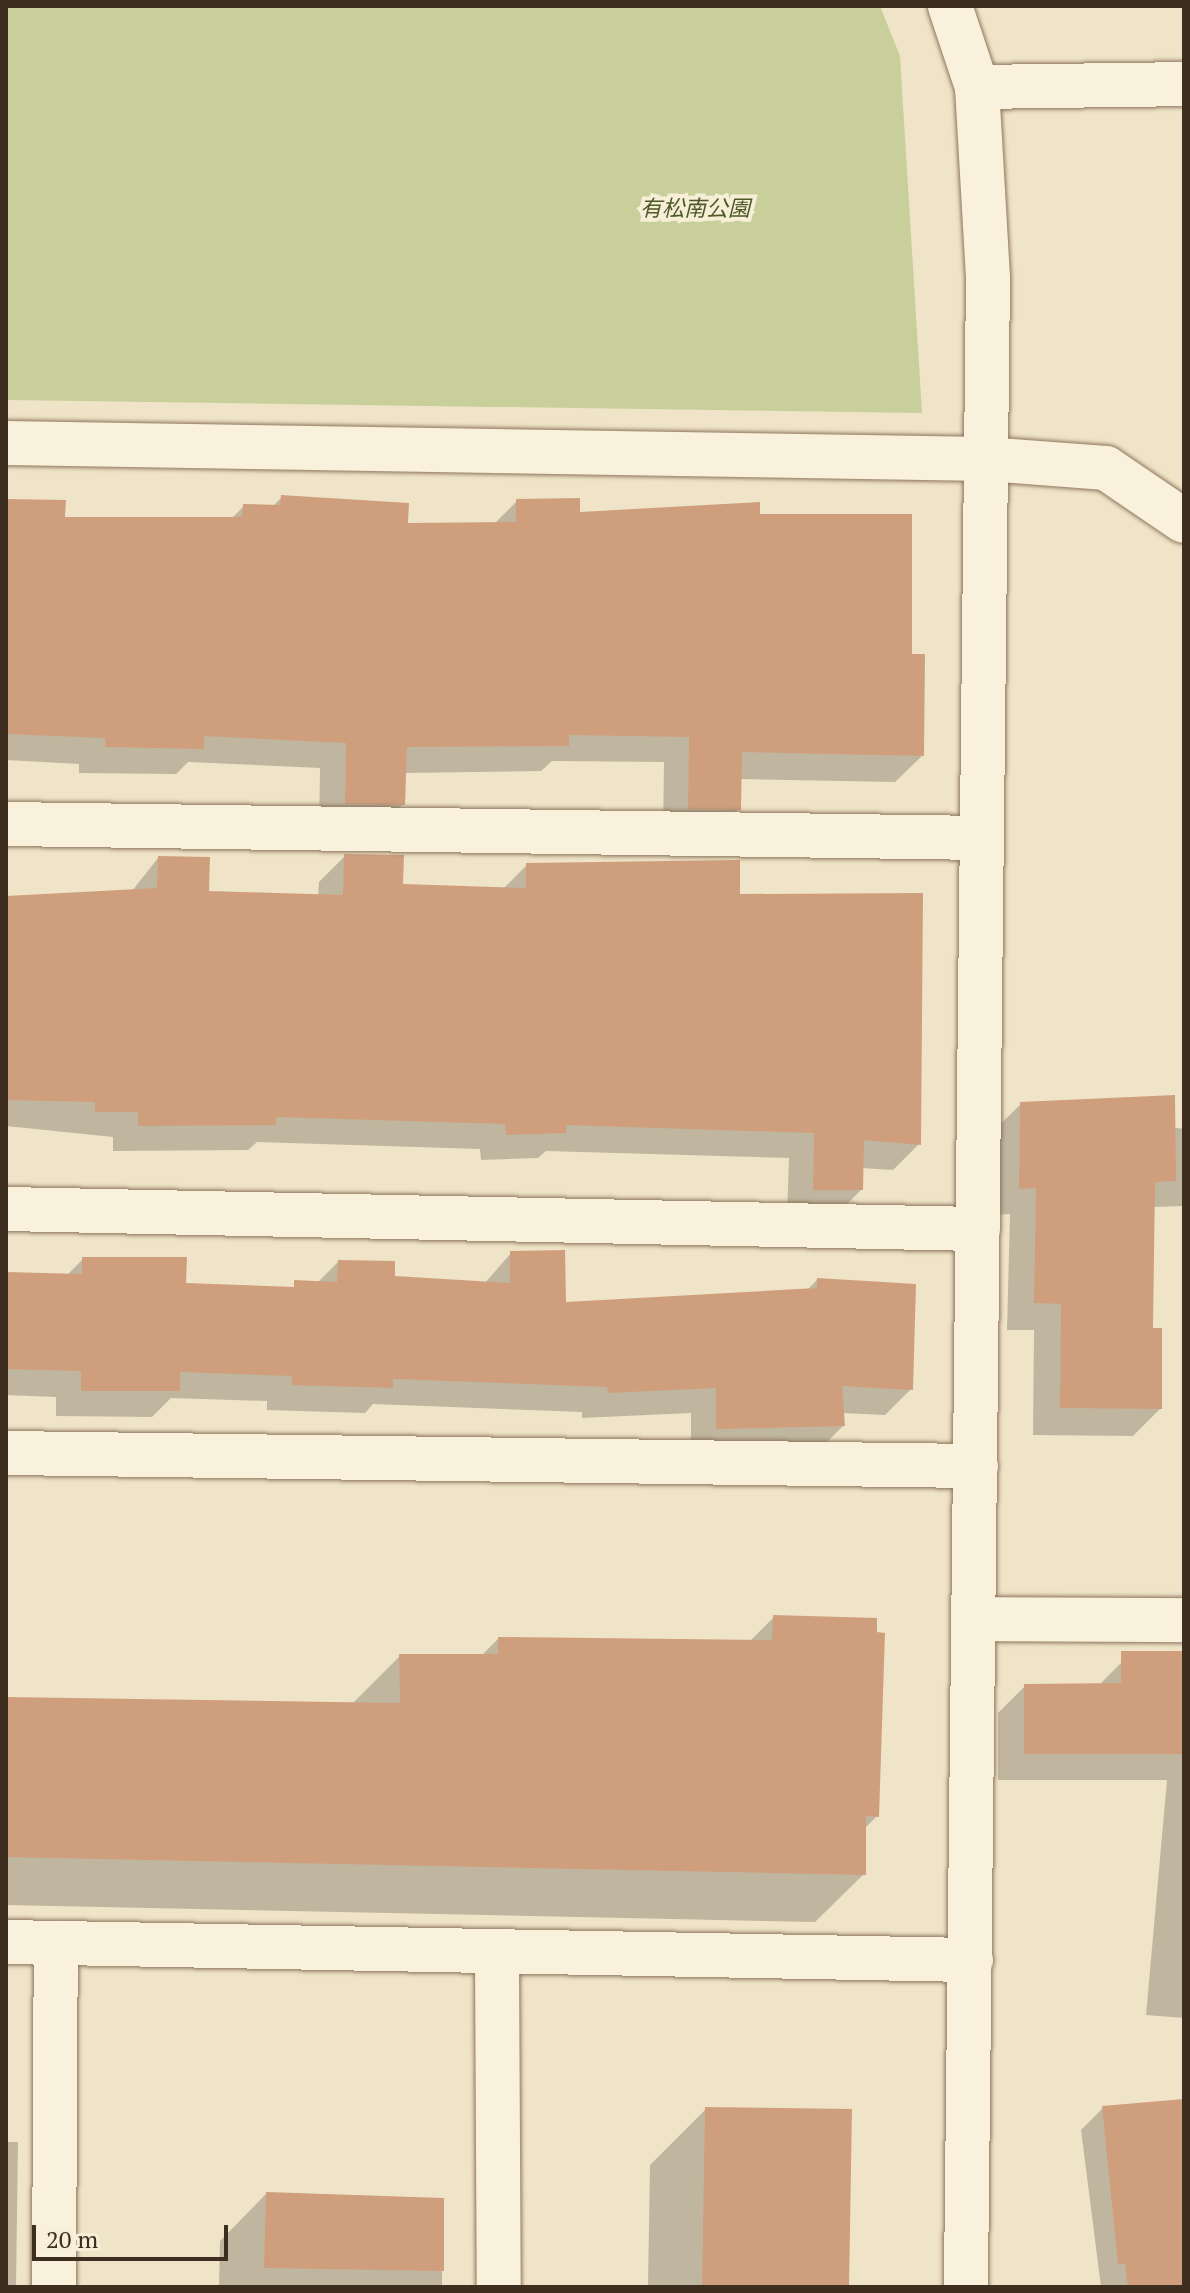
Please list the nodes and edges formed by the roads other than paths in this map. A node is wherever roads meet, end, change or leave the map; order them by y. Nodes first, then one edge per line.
1 (950, 6) edge
2 (1184, 84) edge
3 (977, 87) junction
4 (6, 443) edge
5 (986, 459) junction
6 (1184, 521) edge
7 (6, 824) edge
8 (982, 838) junction
9 (6, 1209) edge
10 (978, 1229) junction
11 (6, 1453) edge
12 (976, 1466) junction
13 (974, 1619) junction
14 (1184, 1620) edge
15 (6, 1942) edge
16 (56, 1944) junction
17 (497, 1956) junction
18 (971, 1960) junction
19 (54, 2287) edge
20 (499, 2287) edge
21 (966, 2287) edge

1 - 3 street
2 - 3 street
3 - 5 street
4 - 5 street
5 - 6 street
5 - 8 street
7 - 8 street
8 - 10 street
9 - 10 street
10 - 12 street
11 - 12 street
12 - 13 street
13 - 14 street
13 - 18 street
15 - 16 street
16 - 17 street
16 - 19 street
17 - 18 street
17 - 20 street
18 - 21 street

